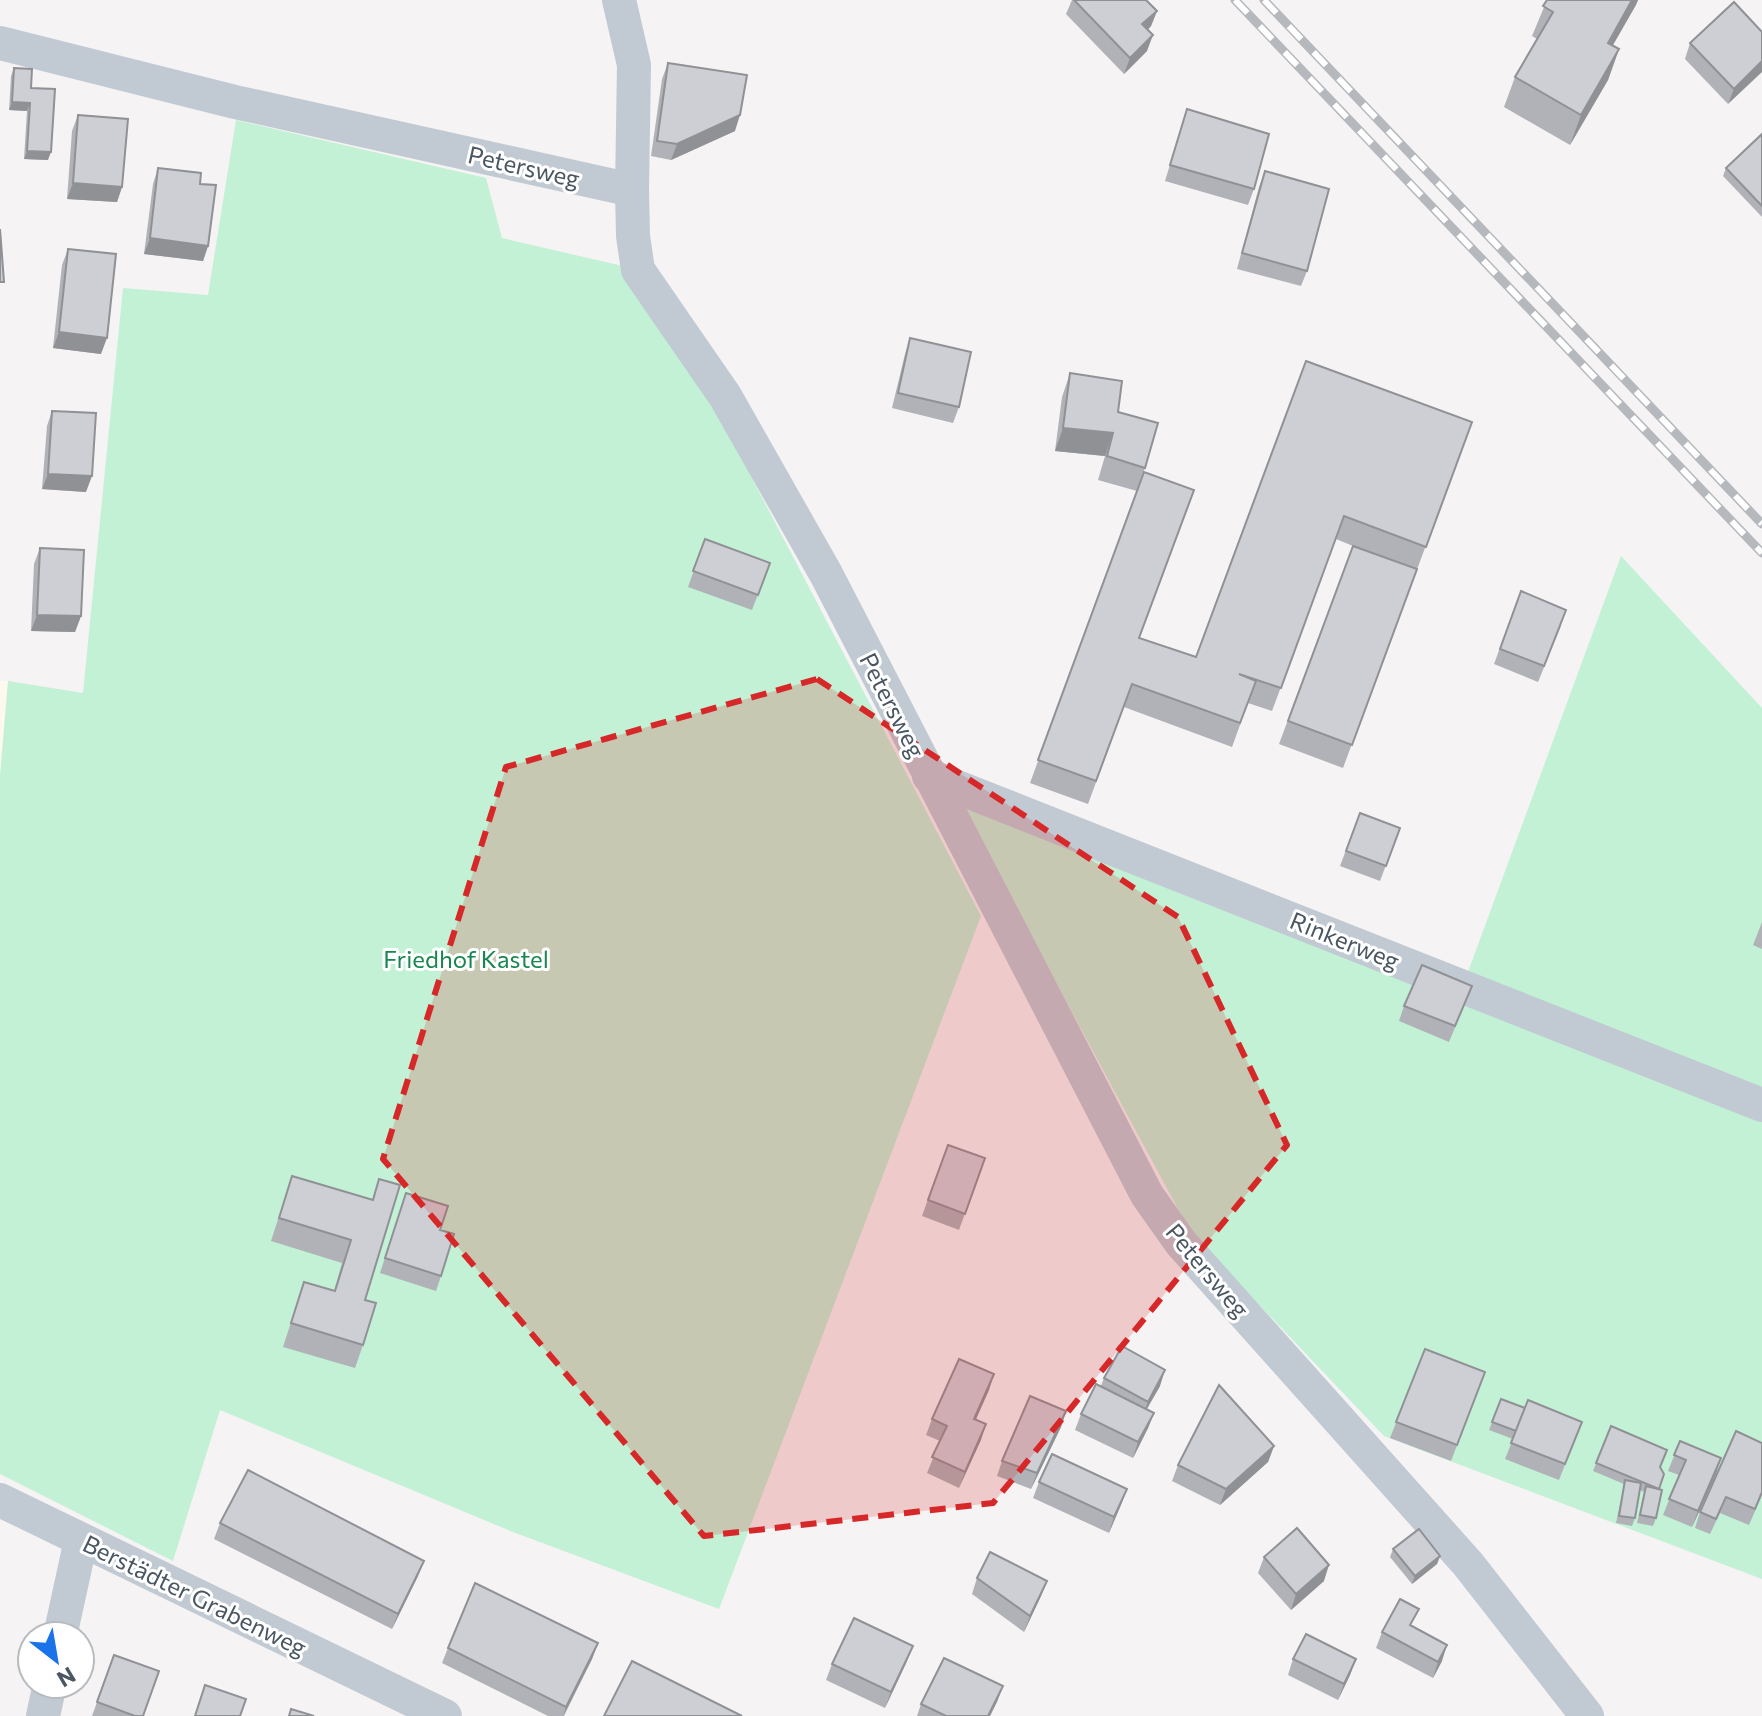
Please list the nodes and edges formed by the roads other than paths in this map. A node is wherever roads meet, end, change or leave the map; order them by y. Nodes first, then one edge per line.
1 (619, 0) edge
2 (0, 43) edge
3 (632, 190) junction
4 (929, 776) junction
5 (1762, 1105) edge
6 (0, 1500) edge
7 (81, 1540) junction
8 (64, 1620) edge
9 (387, 1703) edge
10 (445, 1716) edge
11 (1587, 1716) edge

1 - 3 street
2 - 3 street, Petersweg
3 - 4 street, Petersweg
4 - 5 street, Rinkerweg
4 - 11 street, Petersweg
6 - 7 street, Berstädter Grabenweg
7 - 8 street
7 - 9 street, Berstädter Grabenweg
9 - 10 street, Berstädter Grabenweg

